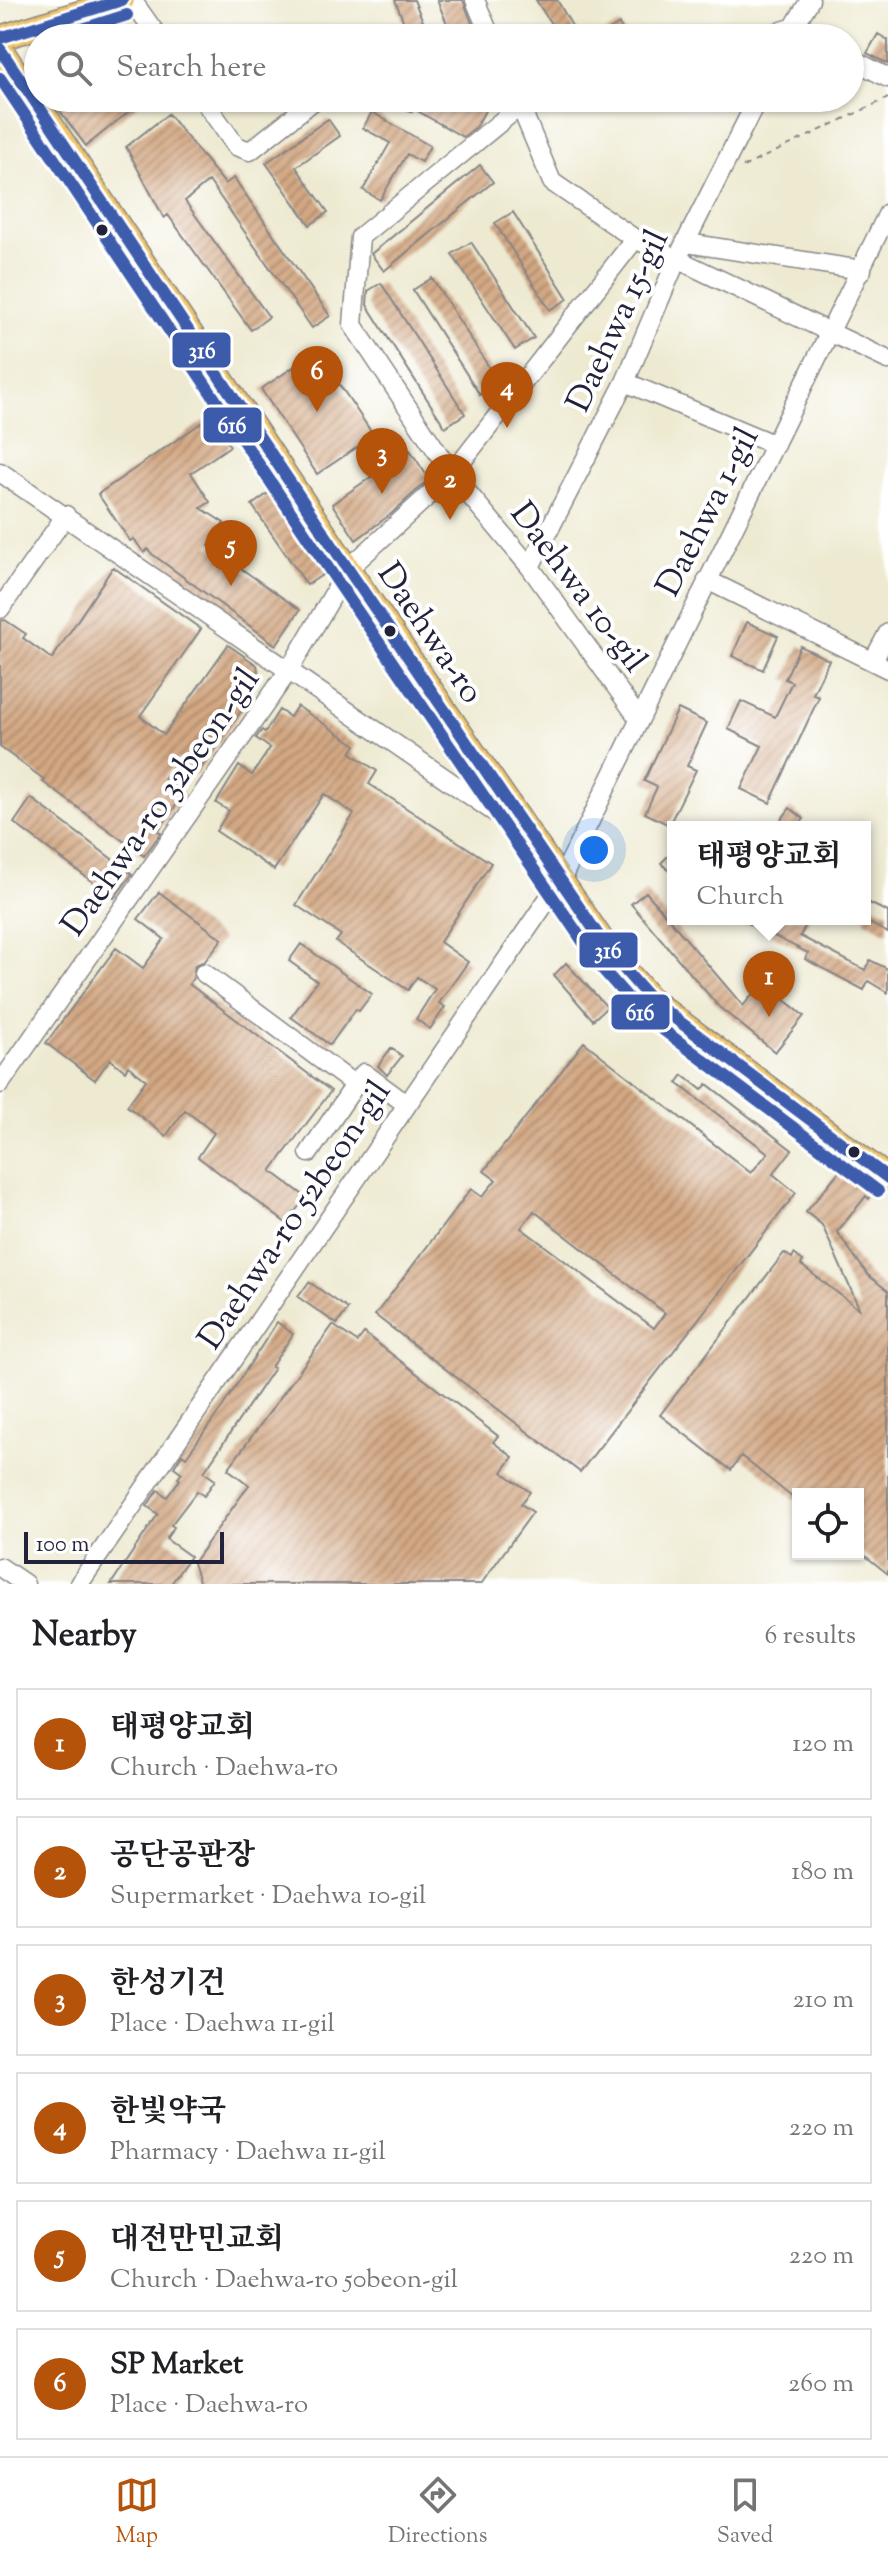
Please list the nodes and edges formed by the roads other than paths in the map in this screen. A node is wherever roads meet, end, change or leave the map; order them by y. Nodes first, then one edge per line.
1 (122, 0) edge
2 (132, 0) edge
3 (475, 0) edge
4 (810, 0) edge
5 (90, 11) junction
6 (47, 24) edge
7 (81, 24) edge
8 (149, 24) edge
9 (483, 24) edge
10 (795, 24) edge
11 (24, 31) edge
12 (0, 38) edge
13 (0, 49) edge
14 (864, 65) edge
15 (888, 78) edge
16 (24, 80) edge
17 (48, 112) edge
18 (212, 112) edge
19 (299, 112) edge
20 (506, 112) edge
21 (522, 112) edge
22 (751, 112) edge
23 (888, 213) edge
24 (635, 239) junction
25 (687, 243) junction
26 (677, 259) junction
27 (862, 270) junction
28 (831, 332) junction
29 (888, 360) edge
30 (625, 382) junction
31 (775, 445) junction
32 (0, 472) edge
33 (452, 474) junction
34 (66, 515) junction
35 (530, 567) junction
36 (348, 569) junction
37 (707, 580) junction
38 (0, 609) edge
39 (888, 633) edge
40 (880, 665) edge
41 (289, 670) junction
42 (639, 719) junction
43 (519, 818) junction
44 (561, 880) junction
45 (204, 973) dead end
46 (7, 1059) edge
47 (0, 1084) edge
48 (355, 1085) junction
49 (406, 1104) junction
50 (309, 1153) dead end
51 (888, 1178) edge
52 (0, 1567) edge
53 (25, 1584) edge
54 (79, 1584) edge

1 - 5 main road
2 - 8 street
3 - 9 street
4 - 10 street
5 - 6 main road
5 - 7 main road
11 - 12 main road
13 - 16 main road, Daehwa-ro
14 - 15 street
17 - 36 main road, Daehwa-ro
18 - 19 street
20 - 33 street, Daehwa 10-gil
21 - 24 street
22 - 25 street, Daehwa 15-gil
23 - 27 street, Daehwa 1-gil
24 - 26 street
24 - 33 street, Daehwa-ro 32beon-gil
25 - 26 street, Daehwa 15-gil
25 - 27 street
26 - 28 street
26 - 30 street, Daehwa 15-gil
27 - 28 street, Daehwa 1-gil
28 - 29 street
28 - 31 street, Daehwa 1-gil
30 - 31 street
30 - 35 street, Daehwa 15-gil
31 - 37 street, Daehwa 1-gil
32 - 34 street
33 - 35 street, Daehwa 10-gil
33 - 36 street, Daehwa-ro 32beon-gil
34 - 38 street
34 - 41 street
35 - 42 street, Daehwa 10-gil
36 - 41 street, Daehwa-ro 32beon-gil
36 - 43 main road, Daehwa-ro
37 - 40 street
37 - 42 street, Daehwa 1-gil
39 - 40 street
41 - 43 street
41 - 46 street, Daehwa-ro 32beon-gil
42 - 44 street, Daehwa 1-gil
43 - 44 main road, Daehwa-ro
44 - 49 street, Daehwa-ro 52beon-gil
44 - 51 main road, Daehwa-ro
45 - 48 street
46 - 47 street, Daehwa-ro 32beon-gil
48 - 49 street
48 - 50 street
49 - 54 street, Daehwa-ro 52beon-gil
52 - 53 street

